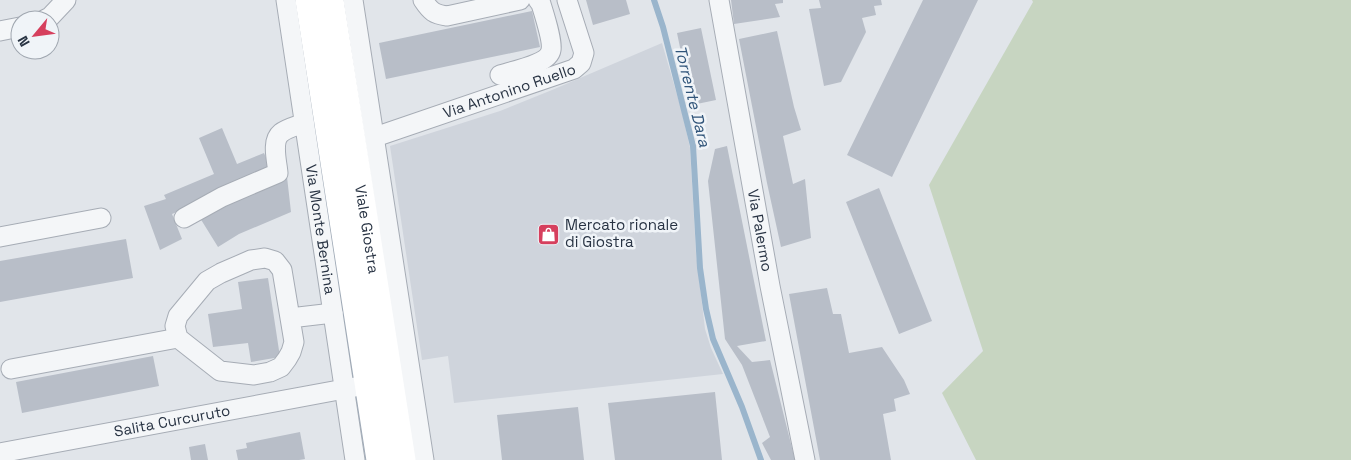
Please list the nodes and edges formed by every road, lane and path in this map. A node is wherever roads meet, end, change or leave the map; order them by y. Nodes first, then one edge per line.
1 (66, 0) edge
2 (286, 0) edge
3 (308, 0) edge
4 (331, 0) edge
5 (353, 0) edge
6 (423, 0) edge
7 (520, 0) edge
8 (538, 0) edge
9 (567, 0) edge
10 (719, 0) edge
11 (57, 10) edge
12 (500, 75) dead end
13 (304, 123) junction
14 (375, 137) junction
15 (101, 218) dead end
16 (184, 218) dead end
17 (0, 237) edge
18 (333, 313) junction
19 (290, 318) junction
20 (178, 338) junction
21 (11, 369) dead end
22 (379, 382) junction
23 (0, 453) edge
24 (355, 460) edge
25 (379, 460) edge
26 (403, 460) edge
27 (424, 460) edge
28 (805, 460) edge

1 - 11 street
2 - 13 street, Via Monte Bernina
3 - 22 main road, Viale Giostra
4 - 22 main road, Viale Giostra
5 - 14 street, Viale Giostra
6 - 7 street
8 - 12 street, Via Antonino Ruello
9 - 14 street, Via Antonino Ruello
10 - 28 street, Via Palermo
13 - 16 street
13 - 18 street, Via Monte Bernina
14 - 22 street, Viale Giostra
15 - 17 street
18 - 19 street
18 - 22 street, Via Monte Bernina
19 - 20 street
19 - 20 street
20 - 21 street
22 - 23 street, Salita Curcuruto
22 - 24 street, Via Monte Bernina
22 - 25 main road, Viale Giostra
22 - 26 main road, Viale Giostra
22 - 27 street, Viale Giostra

